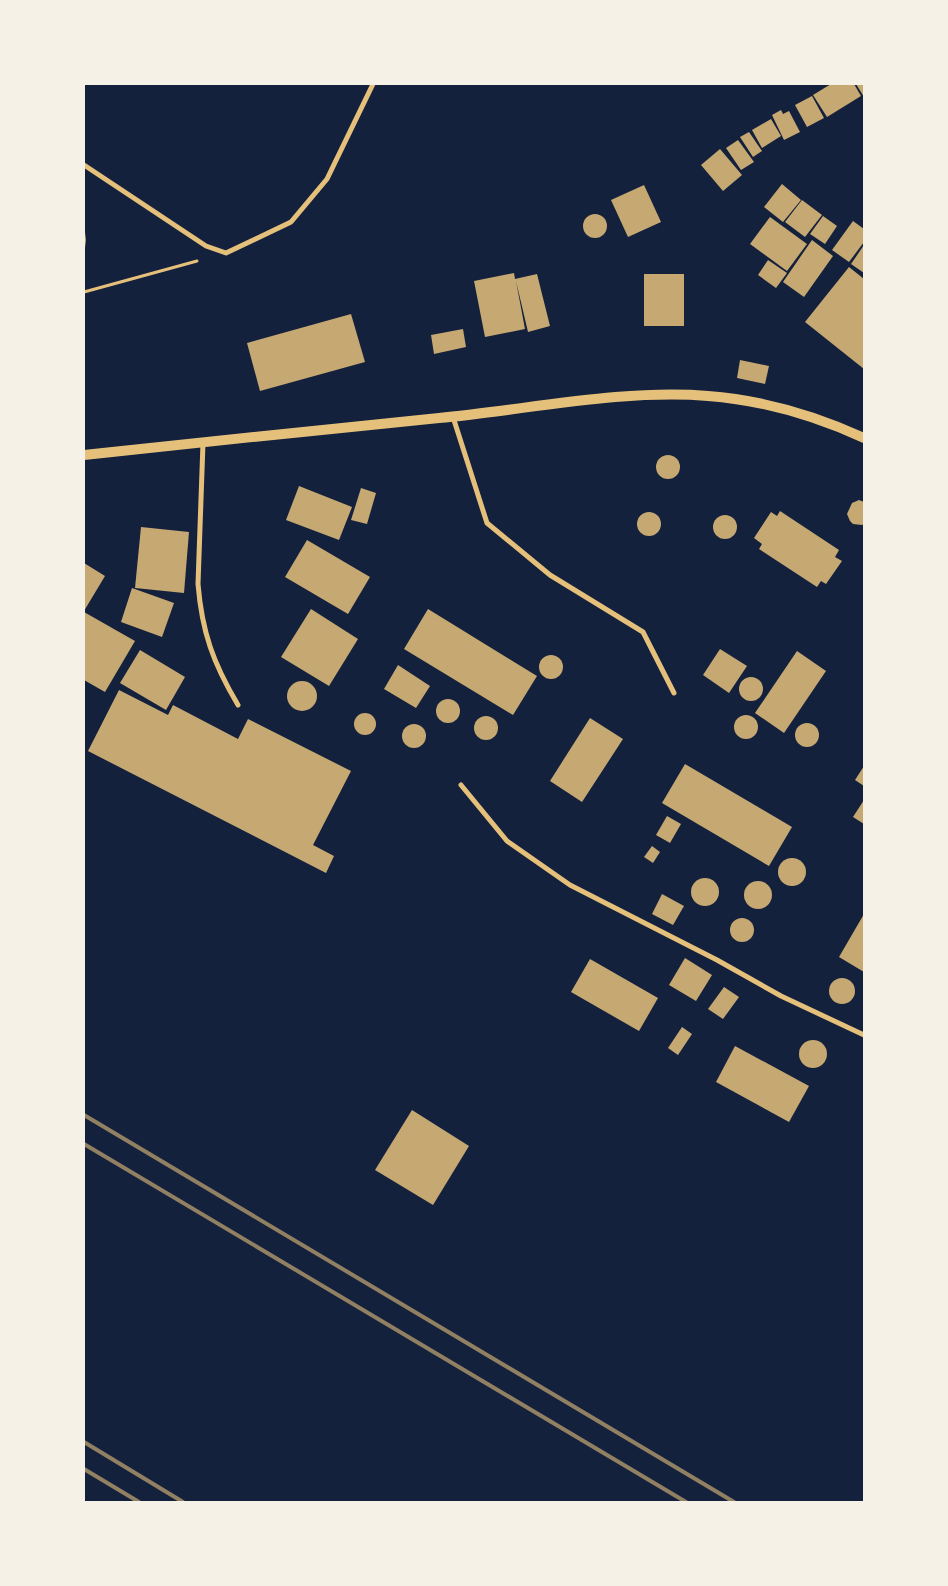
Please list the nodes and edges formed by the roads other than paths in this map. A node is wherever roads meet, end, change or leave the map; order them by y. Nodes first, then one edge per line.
1 (373, 84) edge
2 (84, 164) edge
3 (454, 417) junction
4 (864, 438) edge
5 (203, 442) junction
6 (84, 455) edge
7 (674, 694) dead end
8 (238, 705) dead end
9 (461, 785) dead end
10 (864, 1035) edge

1 - 2 street
3 - 4 main road
3 - 5 main road
3 - 7 street
5 - 6 main road
5 - 8 street
9 - 10 street

